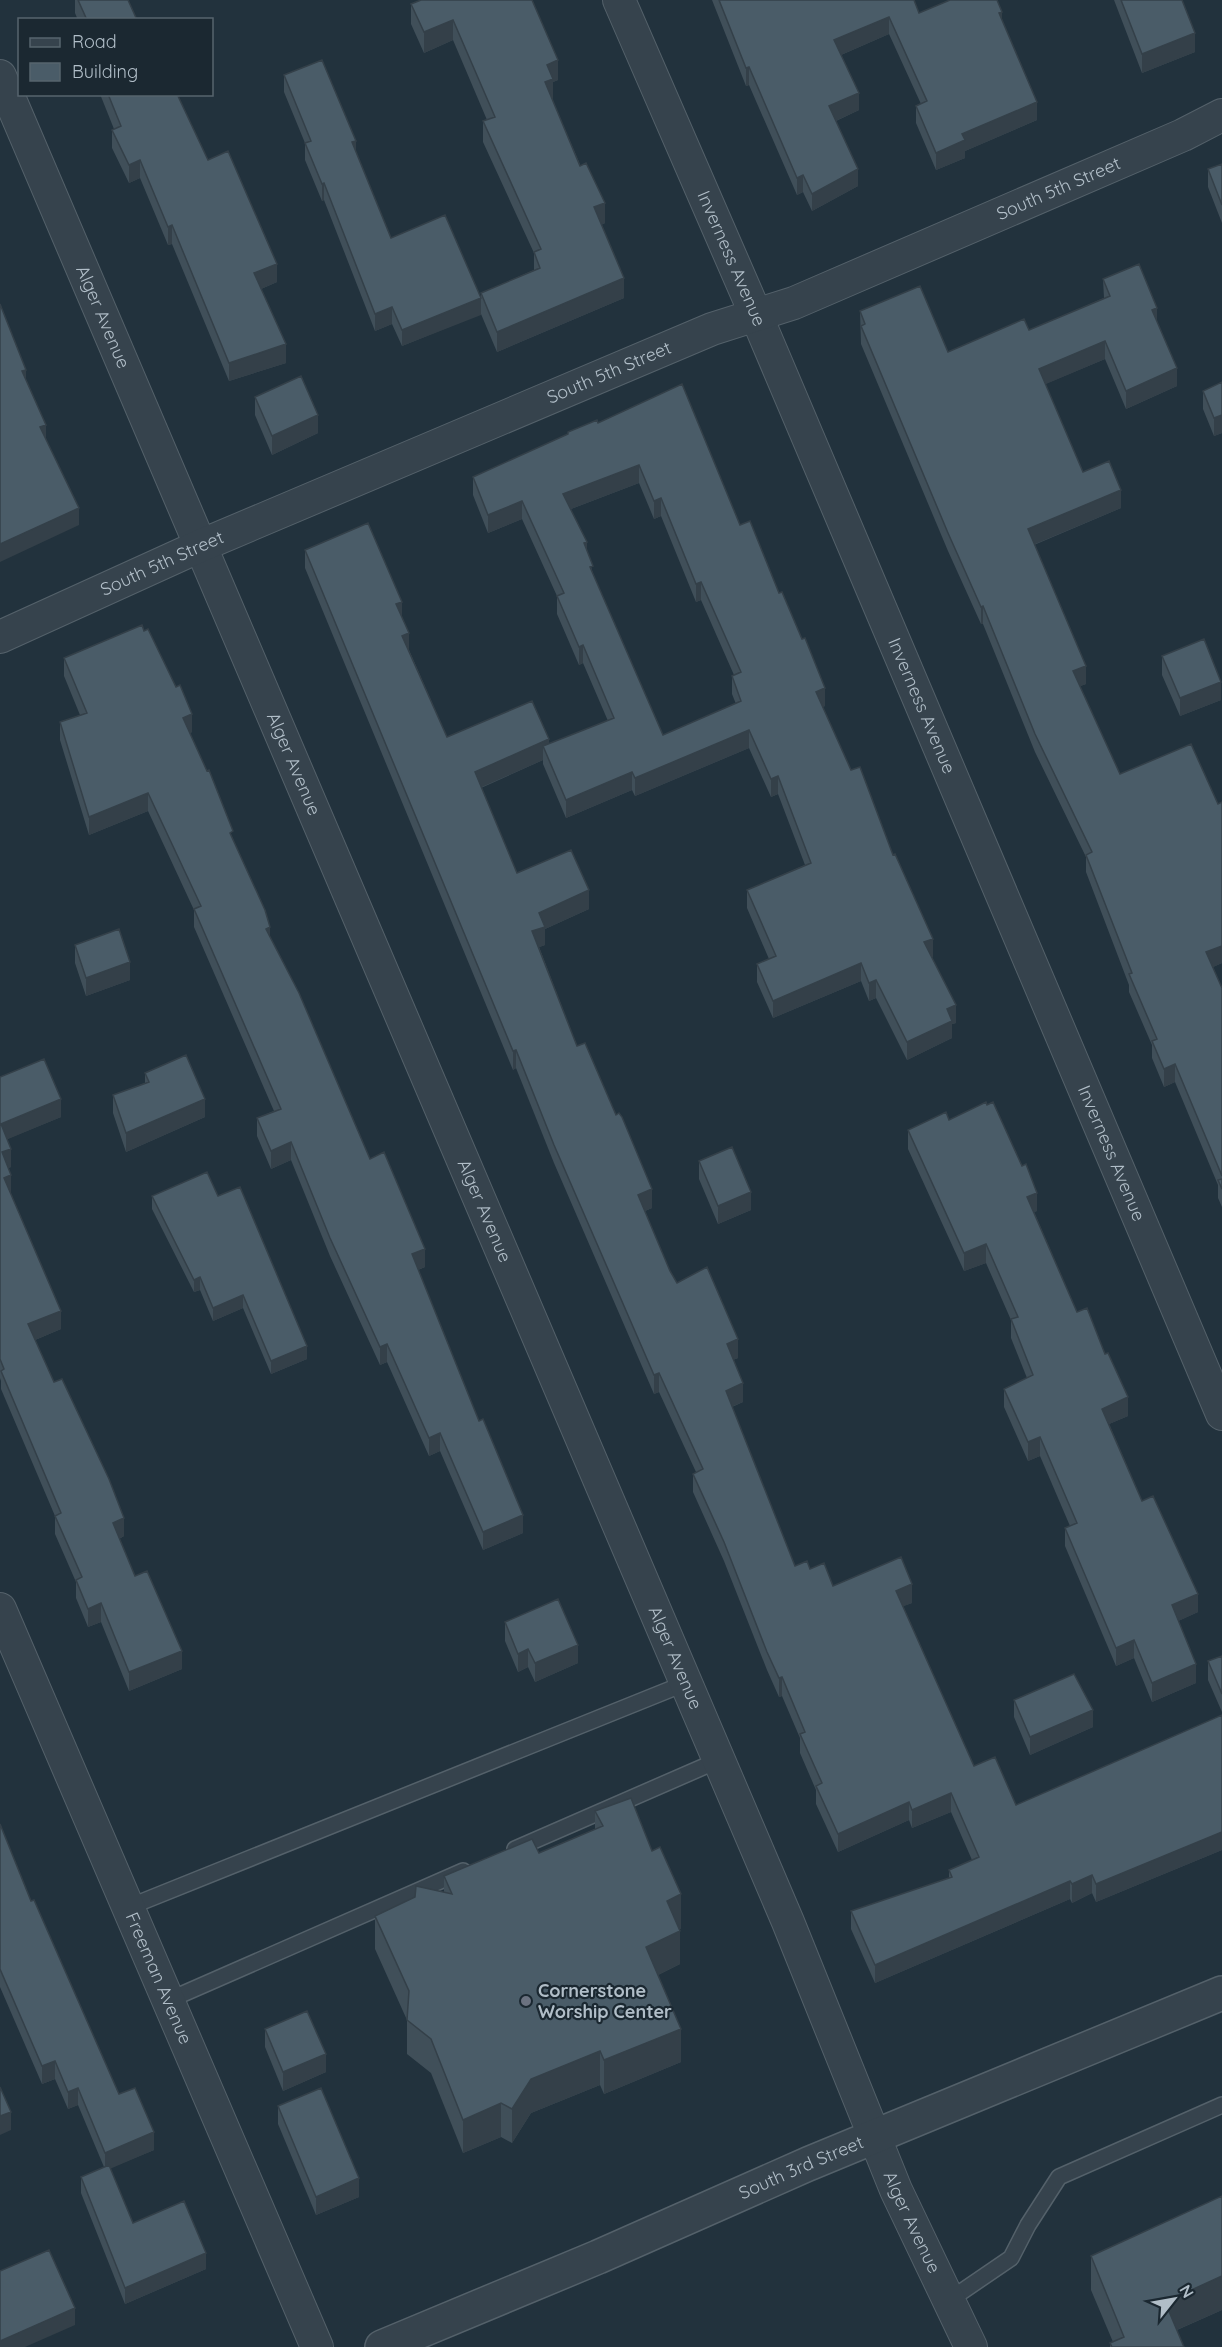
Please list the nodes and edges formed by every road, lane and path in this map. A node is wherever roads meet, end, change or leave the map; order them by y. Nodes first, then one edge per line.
1 (619, 0) edge
2 (0, 76) edge
3 (1222, 115) edge
4 (756, 315) junction
5 (201, 546) junction
6 (0, 637) edge
7 (1222, 1414) edge
8 (0, 1609) edge
9 (686, 1683) junction
10 (719, 1760) junction
11 (498, 1856) edge
12 (476, 1866) edge
13 (129, 1907) junction
14 (1222, 1993) edge
15 (169, 2000) junction
16 (1222, 2105) edge
17 (876, 2138) junction
18 (948, 2301) junction
19 (317, 2347) edge
20 (382, 2347) edge
21 (971, 2347) edge

1 - 4 street, Inverness Avenue
2 - 5 street, Alger Avenue
3 - 4 street, South 5th Street
4 - 5 street, South 5th Street
4 - 7 street, Inverness Avenue
5 - 6 street, South 5th Street
5 - 9 street, Alger Avenue
8 - 13 street, Freeman Avenue
9 - 10 street, Alger Avenue
9 - 13 lane
10 - 11 lane
10 - 17 street, Alger Avenue
12 - 15 lane
13 - 15 street, Freeman Avenue
14 - 17 street, South 3rd Street
15 - 19 street, Freeman Avenue
16 - 18 lane
17 - 18 street, Alger Avenue
17 - 20 street, South 3rd Street
18 - 21 street, Alger Avenue

